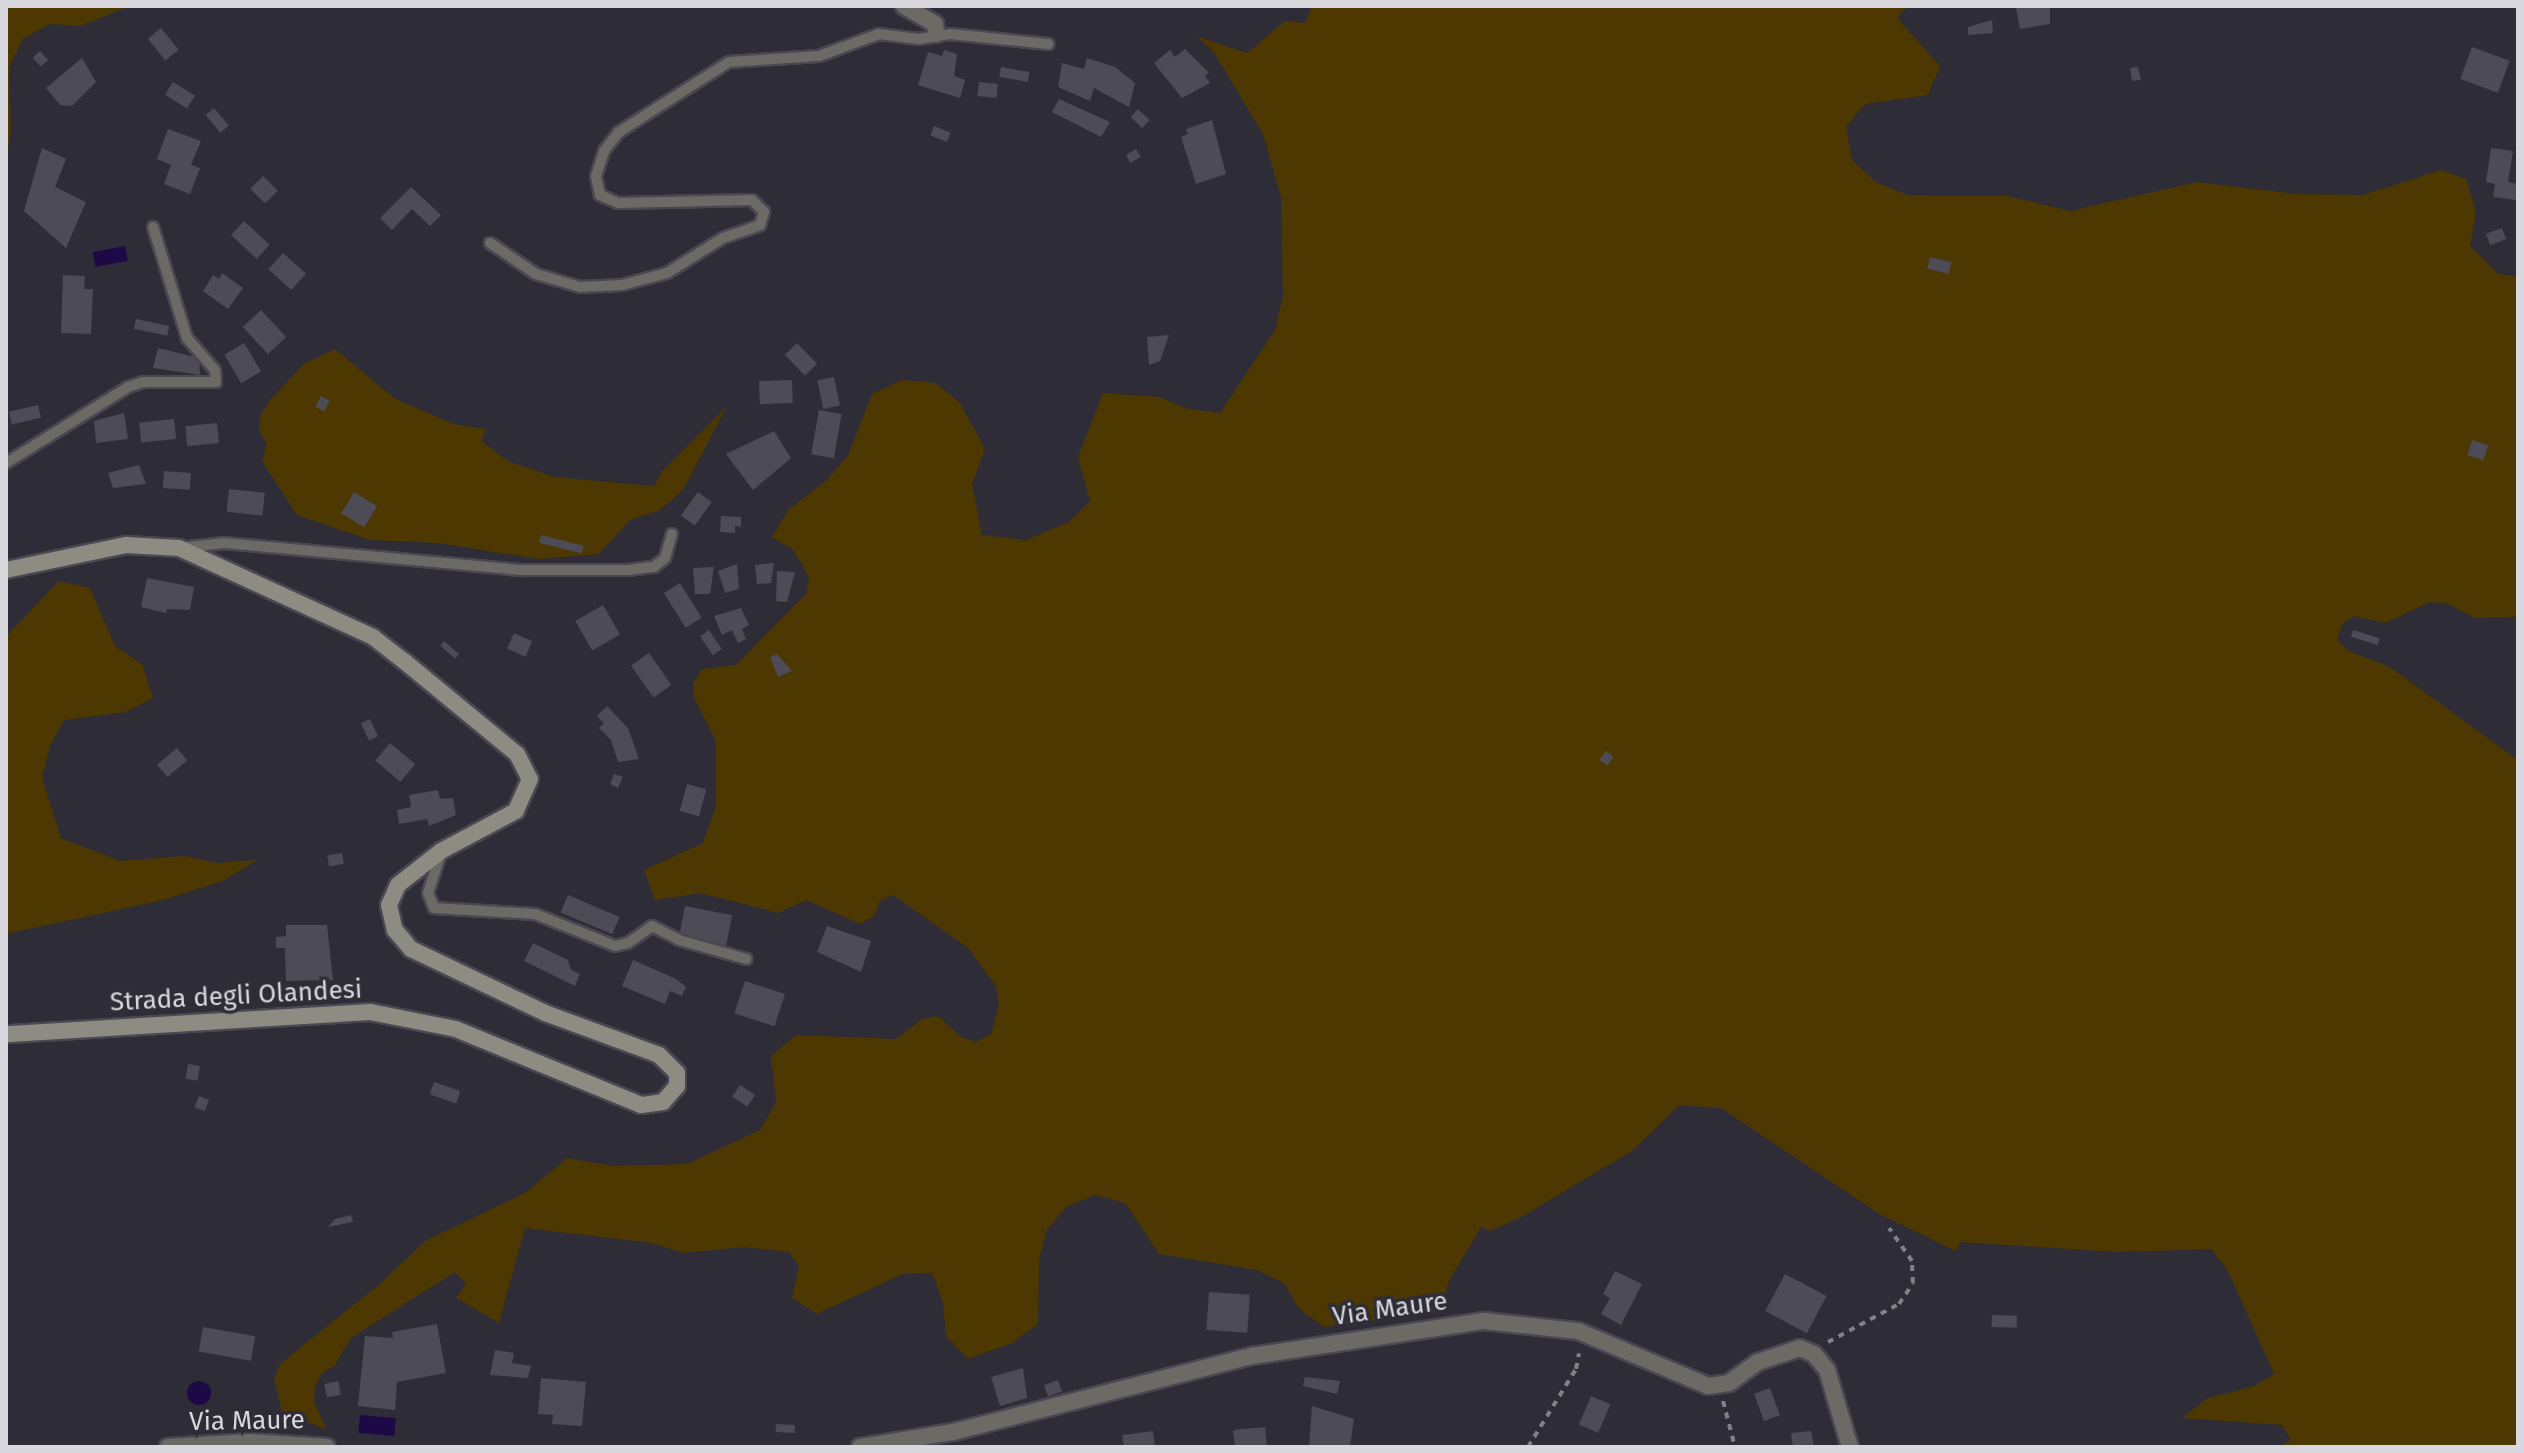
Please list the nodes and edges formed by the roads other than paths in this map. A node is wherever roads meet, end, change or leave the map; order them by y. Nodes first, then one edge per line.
1 (904, 6) edge
2 (936, 34) junction
3 (1048, 44) dead end
4 (153, 227) dead end
5 (490, 243) dead end
6 (6, 463) edge
7 (672, 534) dead end
8 (179, 548) junction
9 (6, 570) edge
10 (441, 851) junction
11 (746, 959) dead end
12 (6, 1034) edge
13 (168, 1447) edge
14 (327, 1447) edge
15 (860, 1447) edge
16 (1850, 1447) edge

1 - 2 street
2 - 3 lane
2 - 5 lane
4 - 6 lane
7 - 8 lane
8 - 9 main road, Strada degli Olandesi
8 - 10 main road, Strada degli Olandesi
10 - 11 lane
10 - 12 main road, Strada degli Olandesi
13 - 14 street, Via Maure
15 - 16 street, Via Maure

